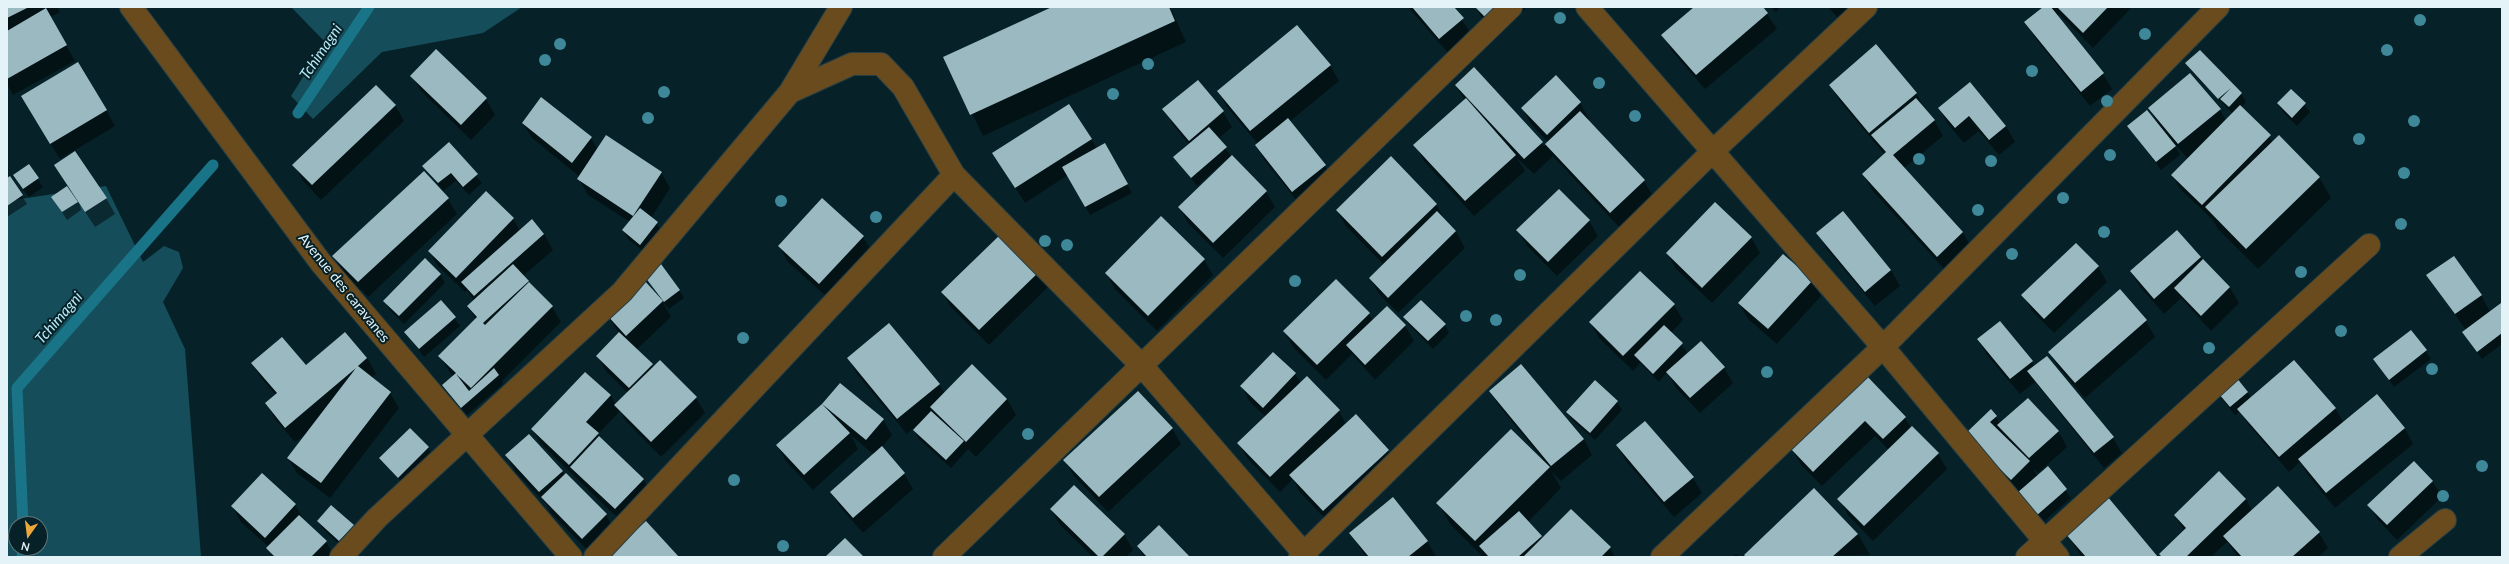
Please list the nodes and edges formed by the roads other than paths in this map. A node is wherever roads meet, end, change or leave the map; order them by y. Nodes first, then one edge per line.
1 (131, 7) edge
2 (841, 7) edge
3 (1511, 7) edge
4 (1587, 7) edge
5 (1866, 7) edge
6 (2218, 7) edge
7 (790, 92) junction
8 (1712, 152) junction
9 (954, 175) junction
10 (2369, 245) dead end
11 (1883, 347) junction
12 (1143, 367) junction
13 (467, 435) junction
14 (2445, 520) dead end
15 (2044, 540) junction
16 (1304, 556) edge
17 (341, 557) edge
18 (571, 557) edge
19 (595, 557) edge
20 (944, 557) edge
21 (1662, 557) edge
22 (2027, 557) edge
23 (2058, 557) edge
24 (2400, 557) edge

1 - 13 street, Avenue des caravanes
2 - 7 street
3 - 12 street
4 - 8 street
5 - 8 street
6 - 11 street
7 - 9 street
7 - 13 street
8 - 11 street
8 - 16 street
9 - 12 street
9 - 19 street
10 - 15 street
11 - 15 street
11 - 21 street
12 - 16 street
12 - 20 street
13 - 17 street
13 - 18 street, Avenue des caravanes
14 - 24 street
15 - 22 street
15 - 23 street

